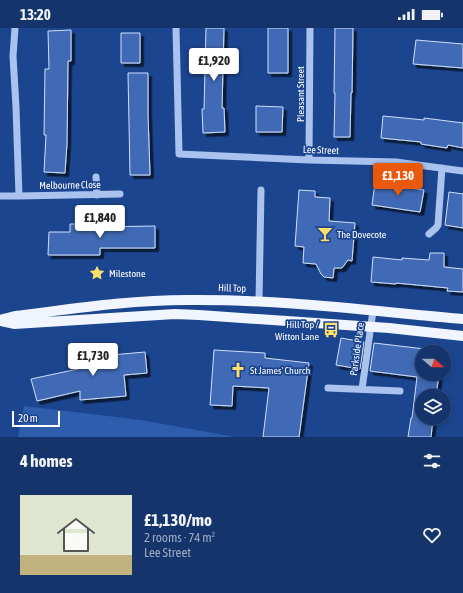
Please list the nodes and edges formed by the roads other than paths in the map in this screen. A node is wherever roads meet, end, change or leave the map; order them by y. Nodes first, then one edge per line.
1 (15, 28) edge
2 (176, 28) edge
3 (310, 28) edge
4 (309, 160) junction
5 (442, 168) junction
6 (463, 171) edge
7 (96, 177) dead end
8 (261, 190) dead end
9 (120, 194) dead end
10 (97, 195) junction
11 (0, 196) edge
12 (19, 196) junction
13 (429, 234) dead end
14 (260, 302) junction
15 (373, 311) junction
16 (463, 319) edge
17 (0, 320) edge
18 (371, 327) junction
19 (463, 336) edge
20 (328, 388) dead end
21 (362, 389) junction
22 (400, 391) dead end

1 - 12 street
2 - 4 street, Lee Street
3 - 4 street, Pleasant Street
4 - 5 street, Lee Street
5 - 6 street, Lee Street
5 - 13 street
7 - 10 street
8 - 14 street
9 - 10 street, Melbourne Close
10 - 12 street, Melbourne Close
11 - 12 street, Melbourne Close
14 - 15 main road, Hill Top
14 - 17 main road, Hill Top
15 - 16 main road, Hill Top
15 - 18 street, Parkside Place
17 - 18 main road, Hill Top
18 - 19 main road, Hill Top
18 - 21 street, Parkside Place
20 - 21 street, Parkside Place
21 - 22 street, Parkside Place

